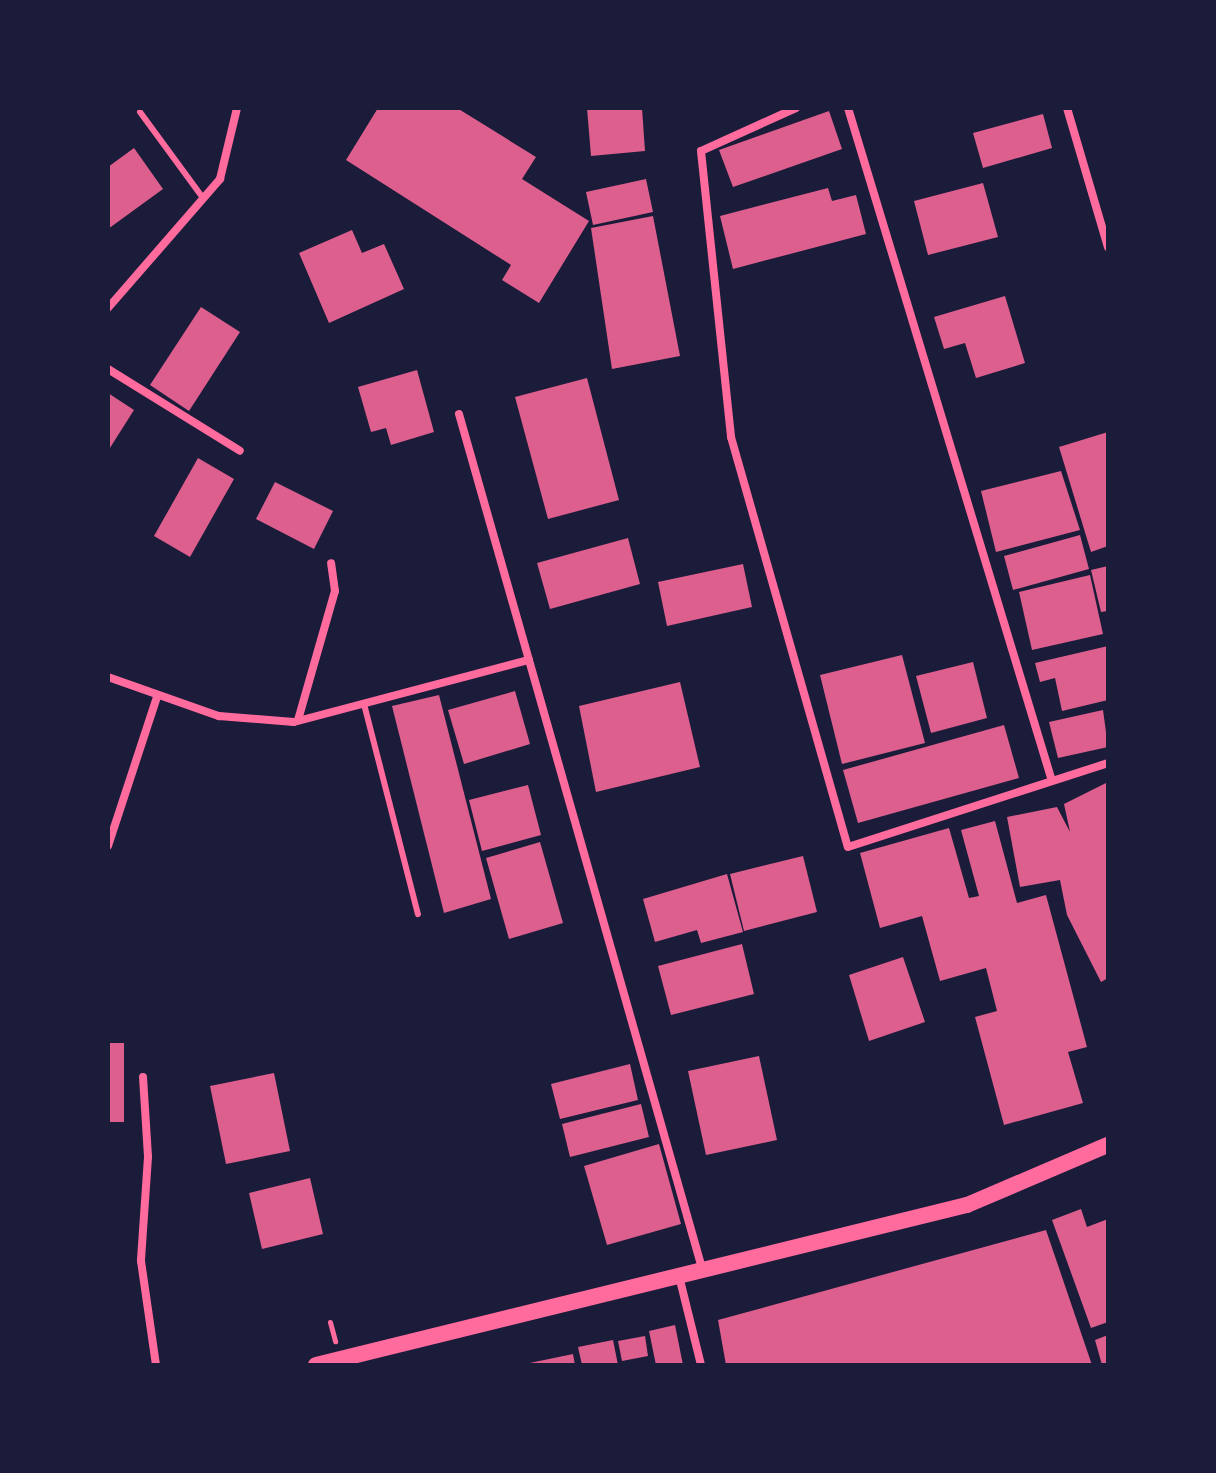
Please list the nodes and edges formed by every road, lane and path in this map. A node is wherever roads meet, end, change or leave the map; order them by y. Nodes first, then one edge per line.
1 (237, 108) edge
2 (796, 108) edge
3 (848, 108) edge
4 (1067, 108) edge
5 (140, 112) dead end
6 (203, 198) junction
7 (1108, 247) edge
8 (108, 308) edge
9 (108, 369) edge
10 (459, 414) dead end
11 (240, 451) dead end
12 (331, 563) dead end
13 (529, 660) junction
14 (108, 677) edge
15 (157, 697) junction
16 (364, 704) junction
17 (294, 722) junction
18 (1108, 763) edge
19 (1051, 778) junction
20 (108, 846) edge
21 (418, 914) dead end
22 (143, 1077) dead end
23 (1108, 1145) edge
24 (702, 1268) junction
25 (678, 1273) junction
26 (156, 1365) edge
27 (316, 1365) edge
28 (701, 1365) edge

1 - 6 street
2 - 19 street
3 - 19 street
4 - 7 street
5 - 6 lane
6 - 8 street
9 - 11 street
10 - 13 street
12 - 17 street
13 - 16 street
13 - 24 street
14 - 15 street
15 - 17 street
15 - 20 street
16 - 17 street
16 - 21 lane
18 - 19 street
22 - 26 street
23 - 24 main road
24 - 25 main road
25 - 27 main road
25 - 28 street

